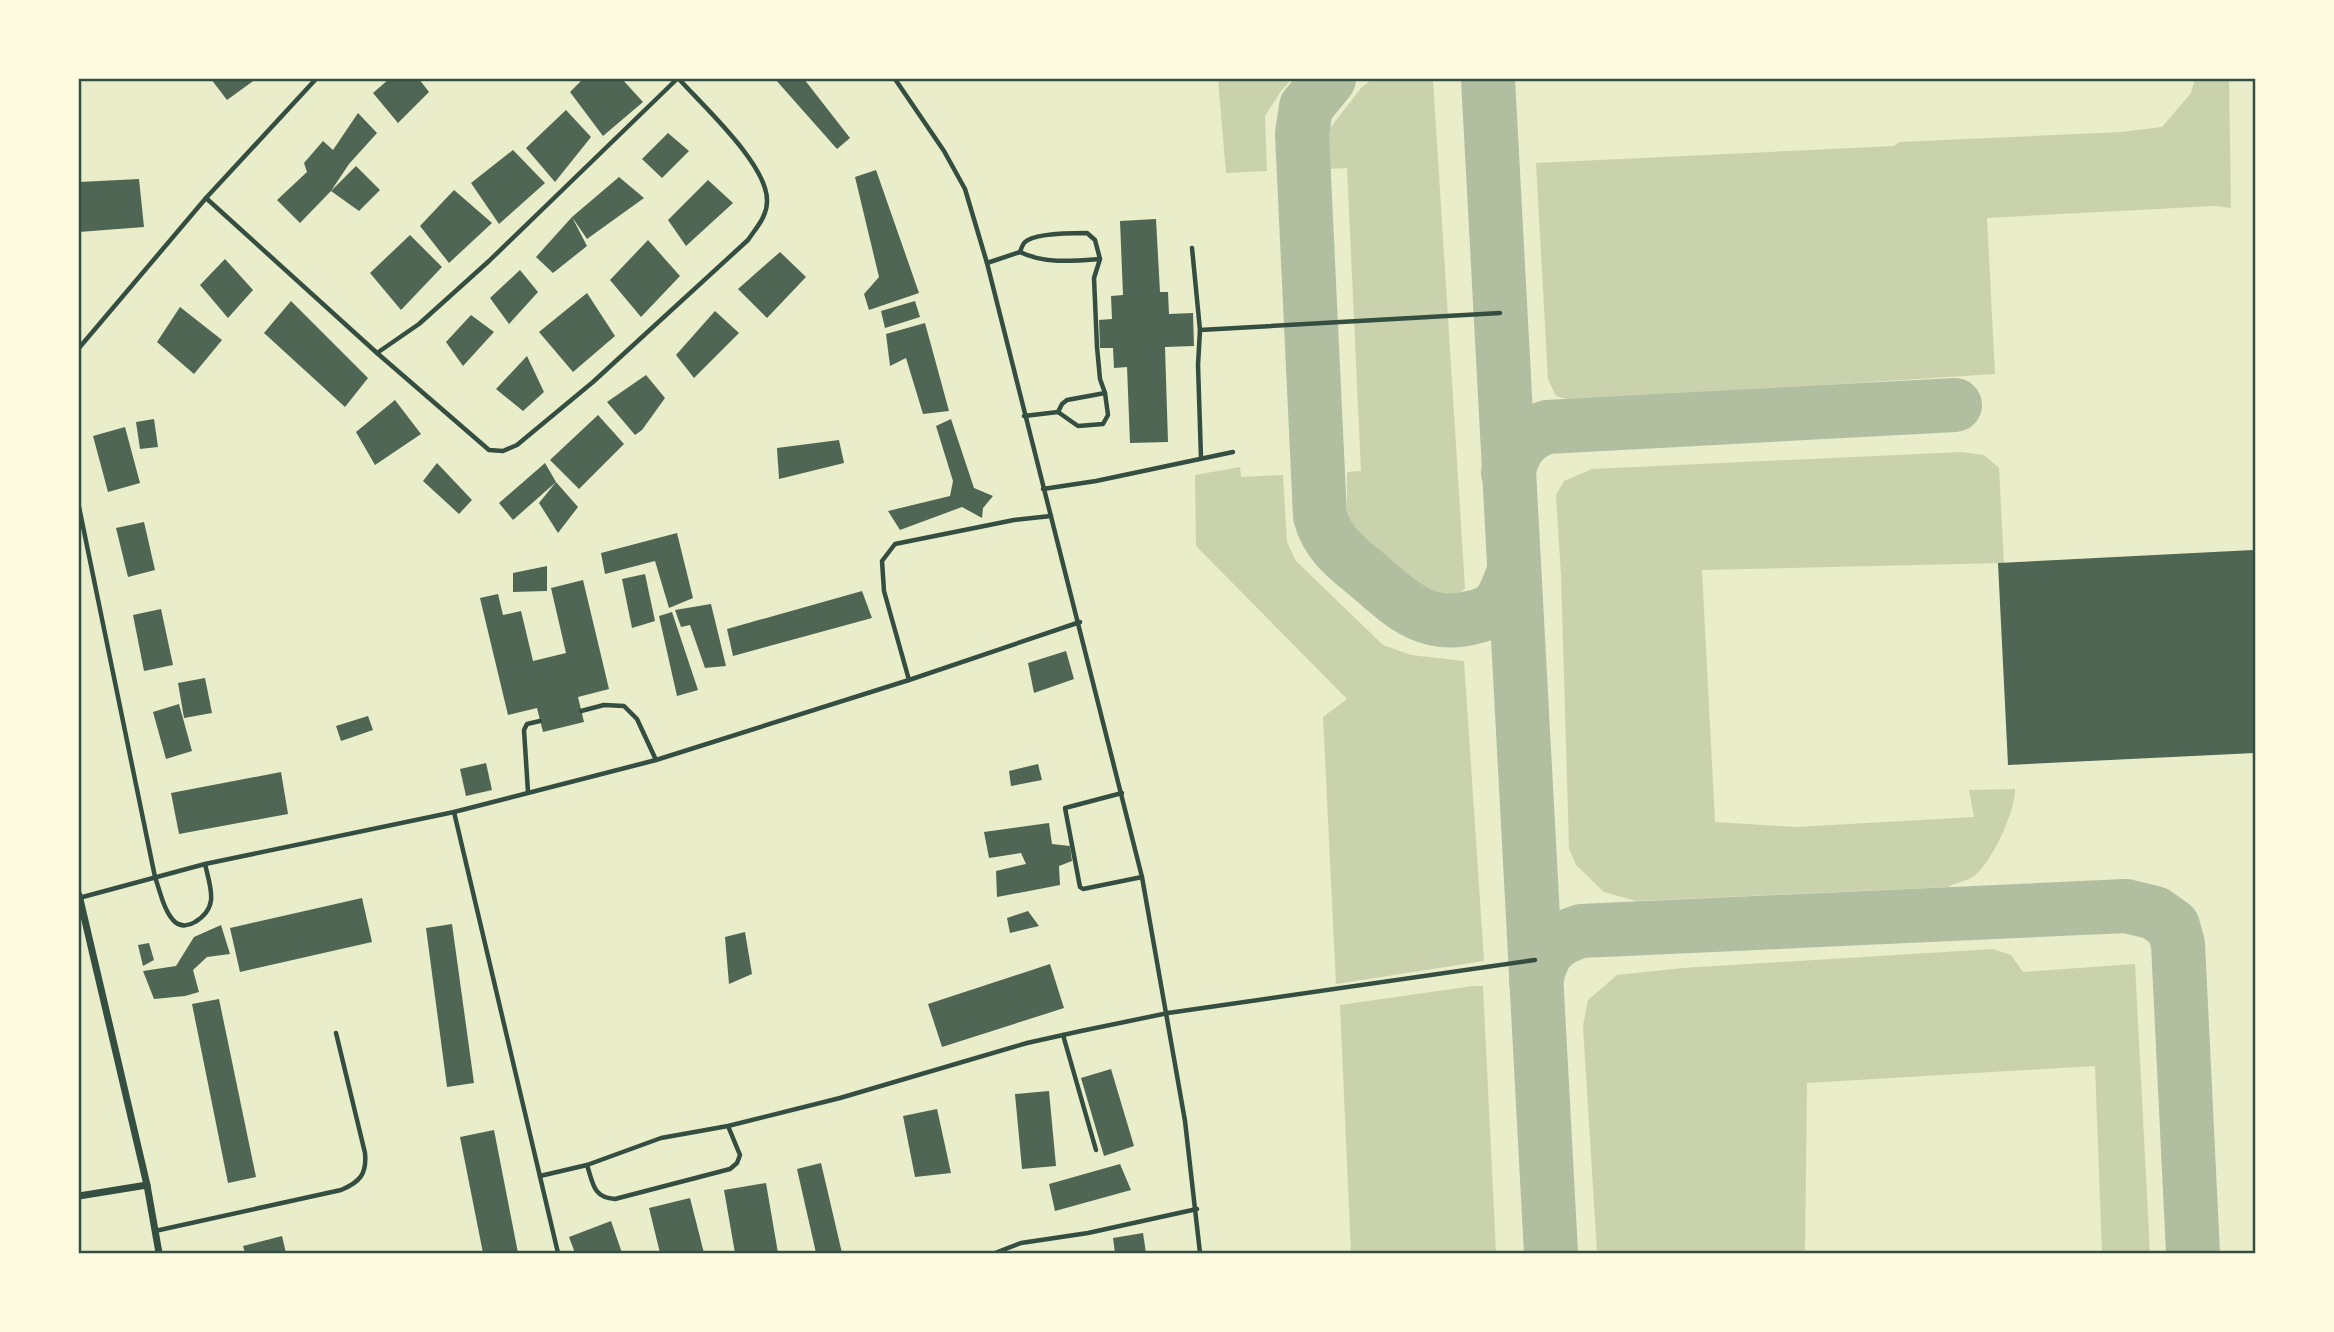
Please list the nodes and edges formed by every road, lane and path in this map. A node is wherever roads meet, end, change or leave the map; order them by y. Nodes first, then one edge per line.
1 (316, 79) edge
2 (678, 79) edge
3 (895, 79) edge
4 (206, 198) junction
5 (1192, 248) dead end
6 (1020, 252) junction
7 (1100, 259) junction
8 (987, 263) junction
9 (1500, 313) dead end
10 (1200, 330) junction
11 (79, 348) edge
12 (377, 354) junction
13 (1105, 393) junction
14 (1058, 412) junction
15 (1024, 416) junction
16 (1233, 452) dead end
17 (1202, 458) junction
18 (1043, 489) junction
19 (79, 507) edge
20 (1051, 516) junction
21 (1080, 622) junction
22 (909, 680) junction
23 (582, 711) dead end
24 (540, 721) dead end
25 (656, 760) junction
26 (528, 792) junction
27 (1122, 793) junction
28 (454, 812) junction
29 (205, 864) junction
30 (155, 877) junction
31 (1142, 877) junction
32 (79, 897) edge
33 (1535, 960) dead end
34 (1167, 1013) junction
35 (336, 1033) dead end
36 (1063, 1035) junction
37 (728, 1126) junction
38 (1096, 1150) dead end
39 (587, 1165) junction
40 (540, 1176) junction
41 (147, 1185) junction
42 (79, 1196) edge
43 (1197, 1209) junction
44 (154, 1231) junction
45 (159, 1253) edge
46 (558, 1253) edge
47 (995, 1253) edge
48 (1200, 1253) edge

1 - 4 lane
2 - 12 lane
2 - 12 lane
3 - 8 lane
4 - 11 lane
4 - 12 lane
5 - 10 lane
6 - 7 lane
6 - 7 lane
6 - 8 lane
7 - 13 lane
8 - 15 lane
9 - 10 lane
10 - 17 lane
13 - 14 lane
13 - 14 lane
14 - 15 lane
15 - 18 lane
16 - 17 lane
17 - 18 lane
18 - 20 lane
19 - 30 lane
20 - 21 lane
20 - 22 lane
21 - 22 lane
21 - 27 lane
22 - 25 lane
23 - 25 lane
24 - 26 lane
25 - 26 lane
26 - 28 lane
27 - 31 lane
27 - 31 lane
28 - 29 lane
28 - 40 lane
29 - 30 lane
29 - 30 lane
30 - 32 lane
31 - 34 lane
32 - 41 street
33 - 34 lane
34 - 36 lane
34 - 43 lane
35 - 44 lane
36 - 37 lane
36 - 38 lane
37 - 39 lane
37 - 39 lane
39 - 40 lane
40 - 46 lane
41 - 42 street
41 - 44 street
43 - 47 lane
43 - 48 lane
44 - 45 street

